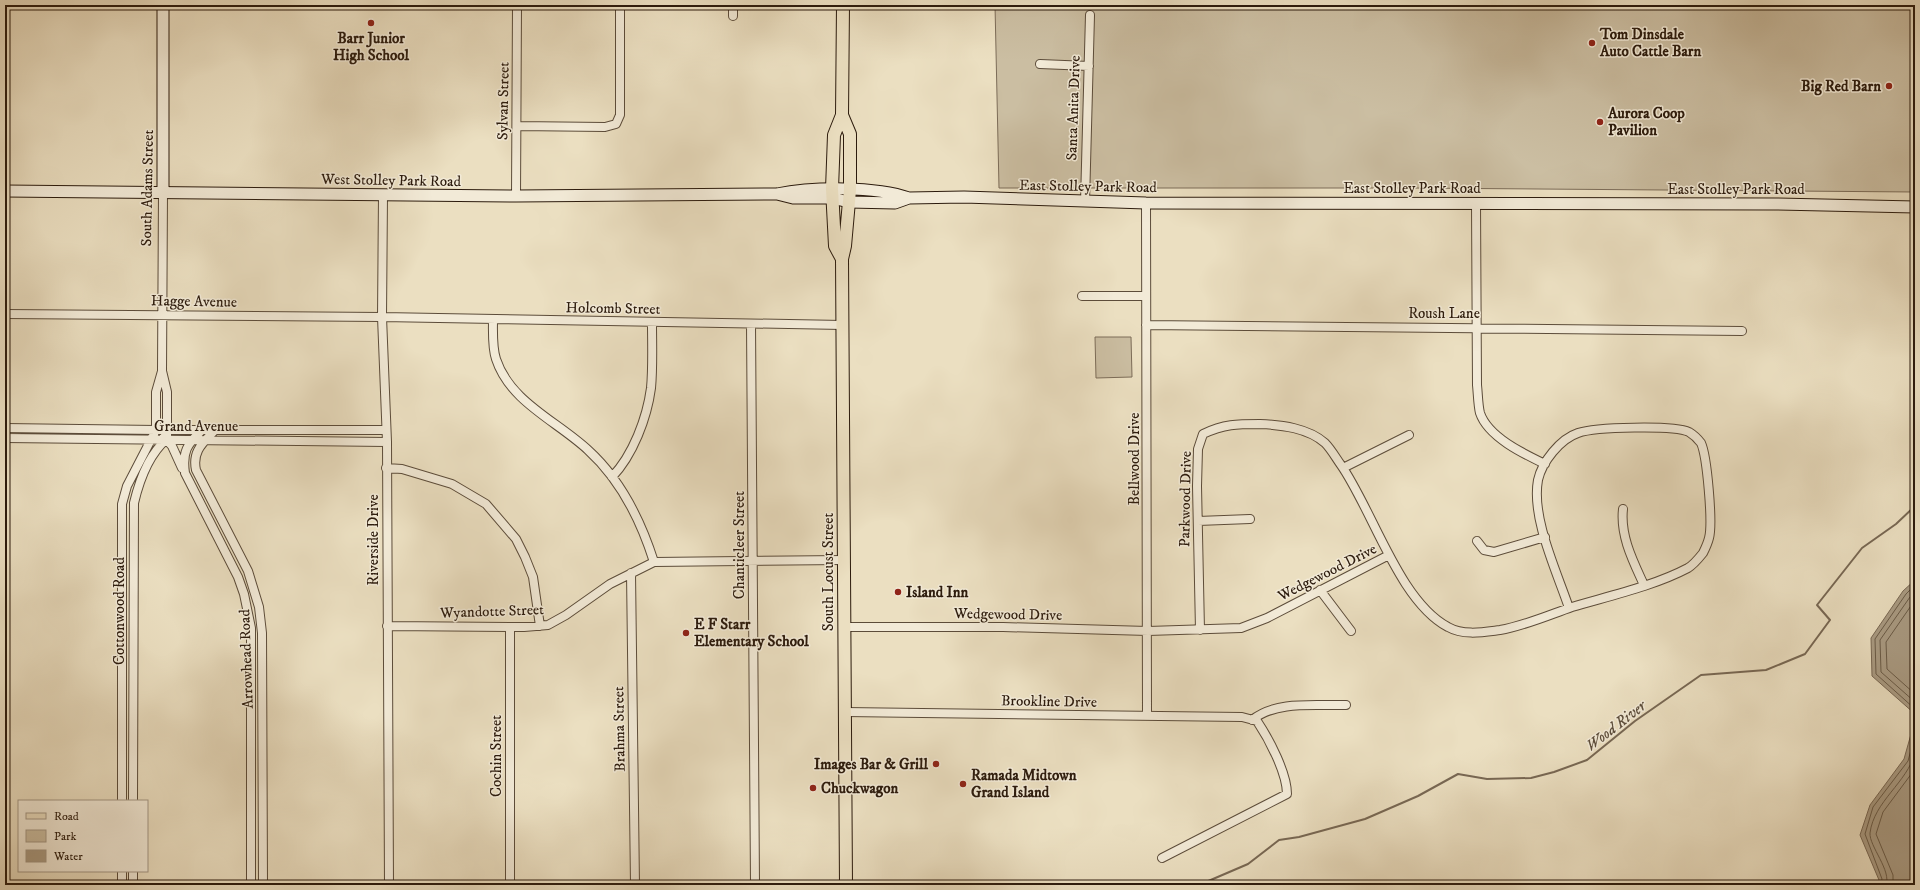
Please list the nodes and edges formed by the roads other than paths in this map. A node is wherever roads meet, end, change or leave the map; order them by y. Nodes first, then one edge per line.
1 (163, 5) edge
2 (518, 5) edge
3 (620, 5) edge
4 (733, 5) edge
5 (843, 5) edge
6 (1090, 15) dead end
7 (733, 16) dead end
8 (1040, 64) dead end
9 (1089, 66) junction
10 (842, 115) junction
11 (517, 126) junction
12 (850, 190) junction
13 (5, 191) edge
14 (163, 192) junction
15 (832, 194) junction
16 (382, 195) junction
17 (516, 196) junction
18 (909, 198) junction
19 (849, 202) junction
20 (1085, 202) junction
21 (1146, 203) junction
22 (1476, 204) junction
23 (1915, 207) edge
24 (842, 259) junction
25 (1082, 296) dead end
26 (1146, 296) junction
27 (5, 314) edge
28 (162, 315) junction
29 (382, 317) junction
30 (492, 320) junction
31 (652, 323) junction
32 (751, 324) junction
33 (843, 325) junction
34 (1146, 326) junction
35 (1476, 327) junction
36 (1742, 331) dead end
37 (162, 371) junction
38 (5, 428) edge
39 (156, 430) junction
40 (168, 430) junction
41 (202, 430) junction
42 (215, 430) junction
43 (386, 430) junction
44 (1409, 435) dead end
45 (5, 438) edge
46 (192, 439) junction
47 (150, 440) junction
48 (167, 440) junction
49 (206, 440) junction
50 (386, 442) junction
51 (1545, 464) junction
52 (386, 468) junction
53 (1343, 468) junction
54 (185, 473) junction
55 (612, 477) junction
56 (1623, 509) dead end
57 (1250, 519) dead end
58 (1198, 521) junction
59 (1545, 537) junction
60 (1477, 541) dead end
61 (1389, 556) junction
62 (844, 560) junction
63 (753, 561) junction
64 (654, 562) junction
65 (631, 573) junction
66 (1644, 585) junction
67 (1320, 590) junction
68 (1569, 608) junction
69 (387, 626) junction
70 (540, 626) junction
71 (510, 627) junction
72 (844, 627) junction
73 (1200, 630) junction
74 (1148, 631) junction
75 (1351, 631) dead end
76 (1346, 705) dead end
77 (844, 712) junction
78 (1148, 716) junction
79 (1252, 720) junction
80 (122, 800) edge
81 (133, 800) edge
82 (1162, 858) dead end
83 (122, 872) edge
84 (133, 872) edge
85 (122, 885) edge
86 (133, 885) edge
87 (251, 885) edge
88 (263, 885) edge
89 (389, 885) edge
90 (510, 885) edge
91 (635, 885) edge
92 (755, 885) edge
93 (846, 885) edge

1 - 14 street, South Adams Street
2 - 11 street, Sylvan Street
3 - 11 street
4 - 7 street
5 - 10 main road, South Locust Street
6 - 9 street, Santa Anita Drive
8 - 9 street
9 - 20 street, Santa Anita Drive
10 - 12 main road, South Locust Street
10 - 15 main road, South Locust Street
11 - 17 street, Sylvan Street
12 - 15 street, West Stolley Park Road
12 - 18 street, East Stolley Park Road
12 - 19 main road, South Locust Street
13 - 14 street, West Stolley Park Road
14 - 16 street, West Stolley Park Road
14 - 28 street, South Adams Street
15 - 17 street, West Stolley Park Road
15 - 19 street, West Stolley Park Road
15 - 24 main road, South Locust Street
16 - 17 street, West Stolley Park Road
16 - 29 street, Riverside Drive
18 - 19 street, East Stolley Park Road
18 - 20 street, East Stolley Park Road
19 - 24 main road, South Locust Street
20 - 21 street, East Stolley Park Road
21 - 22 street, East Stolley Park Road
21 - 26 street, Bellwood Drive
22 - 23 street, East Stolley Park Road
22 - 35 street
24 - 33 main road, South Locust Street
25 - 26 street
26 - 34 street, Bellwood Drive
27 - 28 street, Hagge Avenue
28 - 29 street, Hagge Avenue
28 - 37 street, South Adams Street
29 - 30 street, Holcomb Street
29 - 43 street, Riverside Drive
30 - 31 street, Holcomb Street
30 - 55 street
31 - 32 street, Holcomb Street
31 - 55 street
32 - 33 street, Holcomb Street
32 - 63 street, Chanticleer Street
33 - 62 main road, South Locust Street
34 - 35 street, Roush Lane
34 - 74 street, Bellwood Drive
35 - 36 street, Roush Lane
35 - 51 street
37 - 39 street
37 - 40 street
38 - 39 street, Grand Avenue
39 - 40 street, Grand Avenue
39 - 47 street, Cottonwood Road
39 - 48 street, Arrowhead Road
40 - 41 street, Grand Avenue
40 - 48 street
41 - 42 street, Grand Avenue
41 - 46 street, Arrowhead Road
42 - 43 street, Grand Avenue
42 - 49 street, Arrowhead Road
43 - 50 street, Riverside Drive
44 - 53 street
45 - 47 street, Grand Avenue
46 - 48 street, Grand Avenue
46 - 49 street, Grand Avenue
46 - 54 street, Arrowhead Road
47 - 48 street, Grand Avenue
47 - 80 street, Cottonwood Road
48 - 54 street, Arrowhead Road
48 - 81 street, Cottonwood Road
49 - 50 street, Grand Avenue
49 - 88 street, Arrowhead Road
50 - 52 street, Riverside Drive
51 - 59 street, Wedgewood Drive
51 - 66 street, Wedgewood Drive
52 - 69 street, Riverside Drive
52 - 70 street
53 - 58 street, Parkwood Drive
53 - 61 street, Parkwood Drive
54 - 87 street, Arrowhead Road
55 - 64 street
56 - 66 street
57 - 58 street
58 - 73 street, Parkwood Drive
59 - 60 street
59 - 68 street, Wedgewood Drive
61 - 67 street, Wedgewood Drive
61 - 68 street, Wedgewood Drive
62 - 63 street, Wyandotte Street
62 - 72 main road, South Locust Street
63 - 64 street, Wyandotte Street
63 - 92 street, Chanticleer Street
64 - 65 street, Wyandotte Street
65 - 70 street, Wyandotte Street
65 - 91 street, Brahma Street
66 - 68 street, Wedgewood Drive
67 - 73 street, Wedgewood Drive
67 - 75 street
69 - 71 street, Wyandotte Street
69 - 89 street, Riverside Drive
70 - 71 street, Wyandotte Street
71 - 90 street, Cochin Street
72 - 74 street, Wedgewood Drive
72 - 77 main road, South Locust Street
73 - 74 street, Wedgewood Drive
74 - 78 street, Bellwood Drive
76 - 79 street
77 - 78 street, Brookline Drive
77 - 93 main road, South Locust Street
78 - 79 street, Brookline Drive
79 - 82 street
83 - 85 street
84 - 86 street

